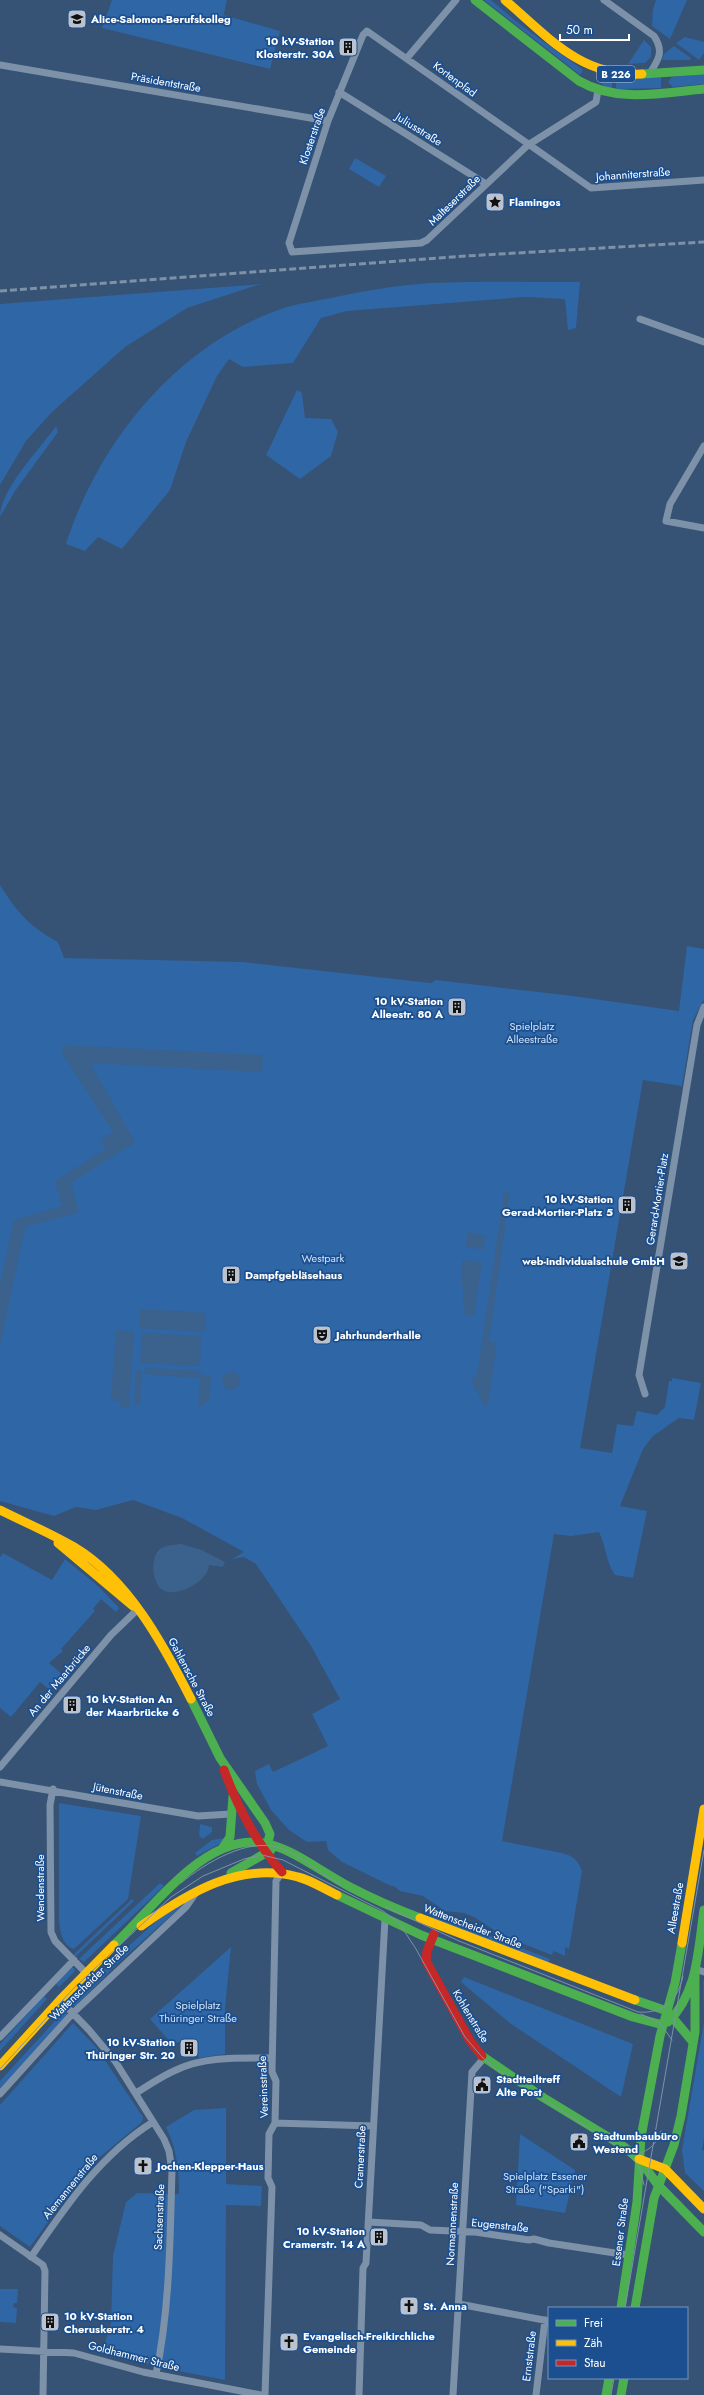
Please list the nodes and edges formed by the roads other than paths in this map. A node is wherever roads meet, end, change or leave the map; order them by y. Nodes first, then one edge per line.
1 (456, 0) edge
2 (475, 0) edge
3 (505, 0) edge
4 (604, 0) edge
5 (367, 31) joint
6 (407, 58) junction
7 (0, 65) edge
8 (590, 67) junction
9 (704, 70) edge
10 (670, 72) junction
11 (650, 73) junction
12 (704, 89) edge
13 (598, 90) junction
14 (672, 91) junction
15 (339, 92) junction
16 (328, 121) junction
17 (528, 145) junction
18 (704, 180) edge
19 (486, 184) junction
20 (292, 252) joint
21 (640, 319) dead end
22 (704, 342) edge
23 (704, 446) edge
24 (704, 528) edge
25 (704, 1007) edge
26 (645, 1394) dead end
27 (0, 1510) edge
28 (138, 1609) junction
29 (220, 1758) junction
30 (0, 1767) edge
31 (0, 1782) edge
32 (53, 1789) junction
33 (233, 1796) junction
34 (704, 1809) edge
35 (231, 1814) junction
36 (257, 1842) junction
37 (268, 1842) junction
38 (280, 1846) junction
39 (222, 1849) junction
40 (265, 1853) junction
41 (282, 1872) junction
42 (220, 1880) junction
43 (198, 1890) junction
44 (704, 1910) edge
45 (385, 1919) junction
46 (438, 1925) junction
47 (432, 1939) junction
48 (121, 1940) junction
49 (74, 1960) junction
50 (694, 1969) junction
51 (704, 1972) edge
52 (86, 1974) junction
53 (60, 2000) junction
54 (73, 2013) junction
55 (670, 2014) junction
56 (663, 2025) junction
57 (0, 2037) edge
58 (693, 2042) junction
59 (272, 2058) junction
60 (484, 2058) junction
61 (0, 2066) edge
62 (136, 2093) junction
63 (0, 2094) edge
64 (153, 2122) junction
65 (275, 2123) junction
66 (373, 2126) junction
67 (640, 2159) junction
68 (665, 2170) junction
69 (658, 2185) junction
70 (704, 2209) edge
71 (369, 2222) junction
72 (704, 2232) edge
73 (463, 2233) junction
74 (0, 2235) edge
75 (628, 2255) junction
76 (31, 2257) junction
77 (459, 2304) junction
78 (621, 2307) edge
79 (635, 2307) edge
80 (547, 2321) edge
81 (0, 2349) edge
82 (43, 2352) junction
83 (156, 2374) junction
84 (609, 2379) edge
85 (624, 2379) edge
86 (43, 2395) edge
87 (261, 2395) edge
88 (265, 2395) edge
89 (359, 2395) edge
90 (453, 2395) edge
91 (536, 2395) edge
92 (606, 2395) edge
93 (621, 2395) edge

1 - 6 street
2 - 13 main road, B 226
3 - 8 main road, B 226
4 - 11 street
5 - 6 street, Kortenpfad
5 - 15 street, Klosterstraße
6 - 17 street, Kortenpfad
7 - 16 street, Präsidentstraße
8 - 11 main road, B 226
8 - 13 main road
9 - 10 main road, B 226
10 - 11 main road, B 226
10 - 14 main road
12 - 14 main road, B 226
13 - 14 main road, B 226
13 - 17 street, Malteserstraße
15 - 16 street, Klosterstraße
15 - 19 street, Juliusstraße
16 - 20 street, Klosterstraße
17 - 18 street, Johanniterstraße
17 - 19 street, Malteserstraße
19 - 20 street, Malteserstraße
21 - 22 street
23 - 24 street
25 - 26 street, Gerard-Mortier-Platz
27 - 28 main road, Gahlensche Straße
28 - 29 main road, Gahlensche Straße
28 - 30 street, An der Maarbrücke
29 - 33 main road, Gahlensche Straße
29 - 37 main road, Gahlensche Straße
31 - 32 street, Jütenstraße
32 - 35 street, Jütenstraße
32 - 49 street, Wendenstraße
33 - 35 main road, Gahlensche Straße
33 - 36 main road, Gahlensche Straße
34 - 55 main road, Alleestraße
35 - 39 main road, Gahlensche Straße
36 - 37 main road, Wattenscheider Straße
36 - 39 main road, Wattenscheider Straße
36 - 40 main road
37 - 38 main road, Wattenscheider Straße
37 - 40 main road
38 - 40 main road, Wattenscheider Straße
38 - 46 main road, Wattenscheider Straße
39 - 48 main road, Wattenscheider Straße
40 - 41 main road
40 - 42 main road, Wattenscheider Straße
41 - 42 main road, Wattenscheider Straße
41 - 45 main road, Wattenscheider Straße
41 - 59 street, Vereinsstraße
42 - 43 main road, Wattenscheider Straße
43 - 48 main road, Wattenscheider Straße
43 - 54 street, Wattenscheider Straße
44 - 50 main road, Alleestraße
45 - 47 main road, Wattenscheider Straße
45 - 66 street, Cramerstraße
46 - 47 main road, Kohlenstraße
46 - 55 main road, Wattenscheider Straße
47 - 56 main road, Wattenscheider Straße
47 - 60 main road, Kohlenstraße
48 - 52 main road, Wattenscheider Straße
49 - 52 street, Wendenstraße
49 - 57 street
50 - 51 street
50 - 55 main road, Alleestraße
50 - 58 main road, Alleestraße
52 - 53 main road, Wattenscheider Straße
53 - 54 street, Sachsenstraße
53 - 61 main road, Wattenscheider Straße
54 - 62 street, Sachsenstraße
54 - 63 street, Wattenscheider Straße
55 - 56 main road, Alleestraße
55 - 58 main road
56 - 67 main road, Alleestraße
58 - 68 main road, Alleestraße
59 - 62 street
59 - 65 street, Vereinsstraße
60 - 67 main road, Kohlenstraße
60 - 73 street, Normannenstraße
62 - 64 street, Sachsenstraße
64 - 76 street, Alemannenstraße
64 - 83 street, Sachsenstraße
65 - 66 street
65 - 88 street, Vereinsstraße
66 - 71 street, Cramerstraße
67 - 68 main road, Kohlenstraße
67 - 69 main road, Kohlenstraße
67 - 75 main road, Essener Straße
68 - 69 main road, Alleestraße
68 - 70 main road, Kohlenstraße
69 - 72 main road, Kohlenstraße
69 - 79 main road
71 - 73 street, Eugenstraße
71 - 89 street, Cramerstraße
73 - 75 street, Eugenstraße
73 - 77 street, Normannenstraße
74 - 76 street
75 - 78 main road, Essener Straße
76 - 82 street
77 - 80 street
77 - 90 street, Normannenstraße
80 - 91 street, Ernststraße
81 - 82 street, Goldhammer Straße
82 - 83 street, Goldhammer Straße
82 - 86 street
83 - 87 street, Goldhammer Straße
84 - 92 main road
85 - 93 main road

